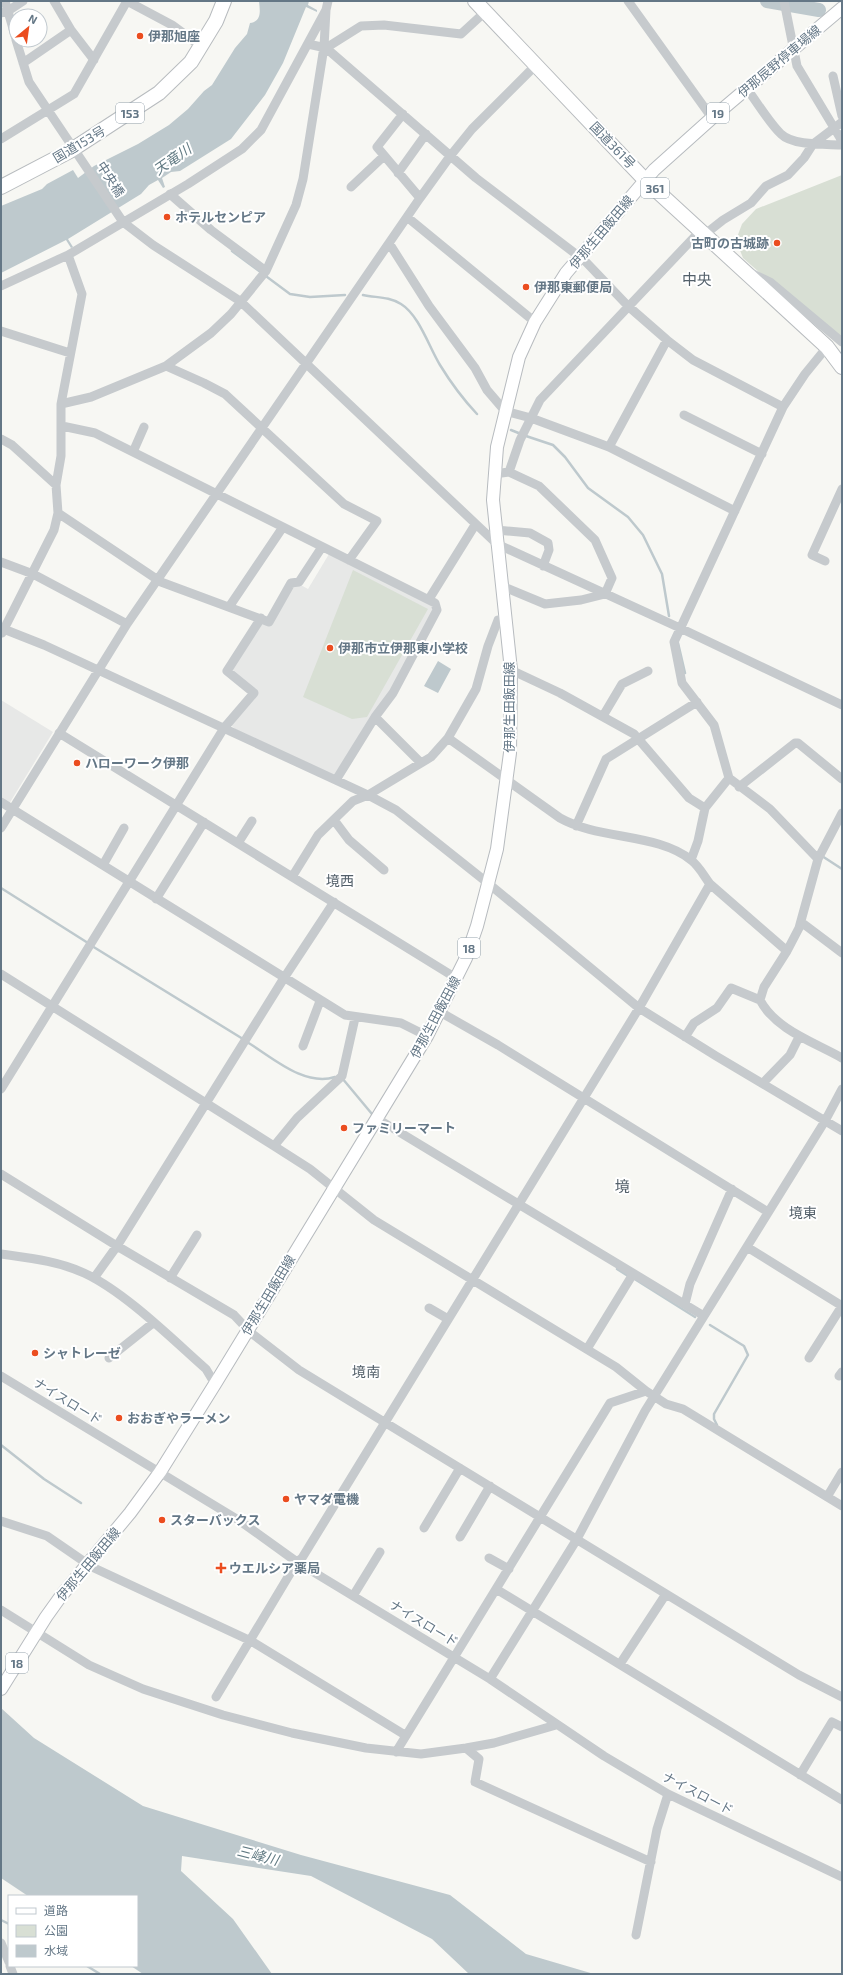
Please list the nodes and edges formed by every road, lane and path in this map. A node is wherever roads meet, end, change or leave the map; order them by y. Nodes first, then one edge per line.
1 (5, 1) edge
2 (23, 1) edge
3 (66, 1) edge
4 (127, 1) edge
5 (224, 1) edge
6 (475, 1) edge
7 (628, 1) edge
8 (56, 4) edge
9 (784, 4) edge
10 (327, 5) edge
11 (842, 8) edge
12 (5, 12) edge
13 (485, 12) junction
14 (71, 30) junction
15 (308, 44) junction
16 (202, 46) junction
17 (19, 48) edge
18 (325, 48) junction
19 (793, 49) junction
20 (94, 60) junction
21 (23, 63) junction
22 (536, 64) junction
23 (833, 76) dead end
24 (747, 89) junction
25 (48, 109) junction
26 (403, 114) junction
27 (842, 116) edge
28 (712, 118) junction
29 (842, 122) edge
30 (834, 129) junction
31 (426, 134) junction
32 (1, 139) edge
33 (842, 142) edge
34 (813, 144) junction
35 (842, 145) edge
36 (76, 151) junction
37 (451, 155) junction
38 (384, 156) junction
39 (398, 173) junction
40 (645, 180) junction
41 (1, 187) edge
42 (351, 187) dead end
43 (170, 194) junction
44 (420, 198) junction
45 (407, 217) junction
46 (122, 220) junction
47 (702, 233) junction
48 (389, 243) junction
49 (68, 255) junction
50 (578, 257) junction
51 (266, 271) junction
52 (746, 271) junction
53 (1, 286) edge
54 (240, 301) junction
55 (628, 306) junction
56 (535, 322) junction
57 (1, 331) edge
58 (667, 340) junction
59 (842, 342) edge
60 (827, 347) junction
61 (70, 353) junction
62 (306, 364) junction
63 (166, 366) junction
64 (842, 367) edge
65 (61, 404) junction
66 (783, 408) junction
67 (505, 411) junction
68 (684, 415) dead end
69 (531, 418) junction
70 (62, 426) junction
71 (144, 427) dead end
72 (262, 429) junction
73 (1, 439) edge
74 (609, 447) junction
75 (133, 452) junction
76 (762, 454) junction
77 (509, 472) junction
78 (494, 474) junction
79 (56, 485) junction
80 (842, 489) edge
81 (218, 494) junction
82 (736, 512) junction
83 (58, 513) junction
84 (474, 524) junction
85 (283, 527) junction
86 (496, 530) junction
87 (497, 544) junction
88 (322, 547) junction
89 (349, 560) junction
90 (825, 561) dead end
91 (1, 562) edge
92 (543, 566) junction
93 (33, 574) junction
94 (158, 580) junction
95 (502, 586) junction
96 (605, 594) junction
97 (429, 599) junction
98 (229, 607) junction
99 (261, 618) junction
100 (505, 620) junction
101 (127, 624) junction
102 (680, 628) junction
103 (2, 631) edge
104 (511, 670) junction
105 (99, 671) junction
106 (648, 671) dead end
107 (697, 702) junction
108 (842, 705) edge
109 (603, 716) junction
110 (375, 717) junction
111 (224, 728) junction
112 (59, 734) junction
113 (448, 738) junction
114 (637, 738) junction
115 (420, 762) junction
116 (729, 778) junction
117 (507, 779) junction
118 (842, 779) edge
119 (336, 780) junction
120 (741, 785) junction
121 (368, 795) junction
122 (1, 802) edge
123 (178, 806) junction
124 (705, 808) junction
125 (13, 809) junction
126 (842, 813) edge
127 (334, 820) junction
128 (252, 821) dead end
129 (204, 822) junction
130 (576, 826) junction
131 (1, 828) edge
132 (124, 828) dead end
133 (238, 843) junction
134 (820, 856) junction
135 (691, 860) junction
136 (103, 865) junction
137 (384, 870) dead end
138 (292, 876) junction
139 (130, 882) junction
140 (489, 884) junction
141 (710, 884) junction
142 (156, 899) junction
143 (334, 902) junction
144 (800, 922) junction
145 (787, 951) junction
146 (842, 953) edge
147 (1, 974) edge
148 (284, 978) junction
149 (456, 978) junction
150 (760, 1000) junction
151 (320, 1001) junction
152 (52, 1006) junction
153 (638, 1008) junction
154 (440, 1012) junction
155 (355, 1018) junction
156 (427, 1036) junction
157 (685, 1037) junction
158 (799, 1037) junction
159 (302, 1046) dead end
160 (842, 1058) edge
161 (762, 1083) junction
162 (1, 1089) edge
163 (842, 1090) edge
164 (584, 1098) junction
165 (206, 1103) junction
166 (376, 1118) junction
167 (825, 1121) junction
168 (842, 1131) edge
169 (274, 1146) junction
170 (1, 1174) edge
171 (334, 1188) junction
172 (732, 1189) junction
173 (518, 1206) junction
174 (768, 1212) junction
175 (197, 1235) dead end
176 (117, 1246) junction
177 (747, 1247) junction
178 (1, 1254) edge
179 (632, 1276) junction
180 (94, 1278) junction
181 (170, 1278) junction
182 (472, 1279) junction
183 (685, 1304) junction
184 (842, 1306) edge
185 (429, 1308) dead end
186 (704, 1316) junction
187 (448, 1319) junction
188 (153, 1323) junction
189 (248, 1329) junction
190 (587, 1349) junction
191 (109, 1358) dead end
192 (809, 1358) dead end
193 (1, 1376) edge
194 (215, 1384) junction
195 (646, 1391) junction
196 (655, 1396) junction
197 (384, 1422) junction
198 (460, 1468) junction
199 (160, 1472) junction
200 (842, 1472) edge
201 (490, 1486) junction
202 (828, 1495) junction
203 (842, 1506) edge
204 (540, 1517) junction
205 (1, 1521) edge
206 (424, 1528) dead end
207 (460, 1537) dead end
208 (577, 1539) junction
209 (380, 1552) dead end
210 (489, 1558) dead end
211 (297, 1562) junction
212 (87, 1564) junction
213 (508, 1569) junction
214 (496, 1589) junction
215 (666, 1594) junction
216 (353, 1596) junction
217 (1, 1610) edge
218 (533, 1611) junction
219 (35, 1634) junction
220 (251, 1641) junction
221 (454, 1657) junction
222 (620, 1664) junction
223 (490, 1679) junction
224 (1, 1689) edge
225 (216, 1697) dead end
226 (842, 1697) edge
227 (556, 1725) junction
228 (842, 1727) edge
229 (405, 1735) junction
230 (466, 1748) junction
231 (396, 1752) junction
232 (800, 1775) junction
233 (668, 1794) junction
234 (842, 1800) edge
235 (651, 1862) junction
236 (842, 1877) edge
237 (636, 1935) dead end
238 (1, 1943) edge
239 (8, 1960) edge

1 - 12 street, 中央橋
2 - 12 street
3 - 8 street
4 - 16 street
4 - 20 street
5 - 16 highway, 国道153号 / 153
6 - 13 highway, 国道361号 / 361
7 - 28 street
8 - 14 street
9 - 19 street
10 - 15 street
10 - 18 street
11 - 19 main road, 伊那辰野停車場線 / 19
13 - 18 street
13 - 22 highway, 国道361号 / 361
14 - 20 street
14 - 21 street
15 - 18 street
15 - 43 street
16 - 36 highway, 国道153号 / 153
17 - 21 street, 中央橋
18 - 26 street
18 - 51 street
19 - 24 main road, 伊那辰野停車場線 / 19
19 - 30 street
20 - 25 street
21 - 25 street, 中央橋
22 - 37 street
22 - 40 highway, 国道361号 / 361
23 - 27 street
24 - 28 main road, 伊那辰野停車場線 / 19
24 - 34 street
25 - 32 street
25 - 36 street, 中央橋
26 - 31 street
26 - 38 street
28 - 40 main road, 伊那辰野停車場線 / 19
29 - 30 street
30 - 33 street
30 - 34 street
31 - 37 street
31 - 39 street
34 - 35 street
34 - 47 street
36 - 41 highway, 国道153号 / 153
36 - 46 street, 中央橋
37 - 44 street
37 - 50 street
38 - 39 street
38 - 42 street
39 - 44 street
40 - 47 highway, 国道361号 / 361
40 - 50 main road, 伊那生田飯田線 / 18
43 - 46 street
43 - 51 street
44 - 45 street
45 - 48 street
45 - 56 street
46 - 49 street
46 - 54 street, 中央橋
47 - 52 highway, 国道361号 / 361
47 - 55 street
48 - 62 street
48 - 67 street
49 - 53 street
49 - 61 street
50 - 55 street
50 - 56 main road, 伊那生田飯田線 / 18
51 - 54 street
52 - 59 street
52 - 60 highway, 国道361号 / 361
54 - 62 street, 中央橋
54 - 63 street
55 - 58 street
55 - 69 street
56 - 67 main road, 伊那生田飯田線 / 18
57 - 61 street
58 - 66 street
58 - 74 street
60 - 64 highway, 国道361号 / 361
60 - 66 street
61 - 65 street
62 - 72 street
62 - 84 street, 中央橋
63 - 65 street
63 - 72 street
65 - 70 street
66 - 76 street
67 - 69 street
67 - 78 main road, 伊那生田飯田線 / 18
68 - 76 street
69 - 74 street
69 - 77 street
70 - 75 street
70 - 79 street
71 - 75 street
72 - 81 street
72 - 89 street
73 - 79 street
74 - 82 street
75 - 81 street
76 - 82 street
77 - 78 street
77 - 96 street
78 - 86 main road, 伊那生田飯田線 / 18
79 - 83 street
80 - 90 street
81 - 85 street
81 - 94 street
82 - 102 street
83 - 93 street
83 - 94 street
84 - 87 street, 中央橋
84 - 97 street
85 - 88 street
85 - 98 street
86 - 87 main road, 伊那生田飯田線 / 18
86 - 92 street
87 - 92 street, 中央橋
87 - 95 main road, 伊那生田飯田線 / 18
88 - 89 street
88 - 99 street
89 - 97 street
91 - 93 street
92 - 96 street, 中央橋
93 - 101 street
93 - 103 street
94 - 98 street
94 - 101 street
95 - 96 street
95 - 100 main road, 伊那生田飯田線 / 18
96 - 102 street, 中央橋
97 - 110 street
98 - 99 street
99 - 111 street
100 - 104 main road, 伊那生田飯田線 / 18
100 - 113 street
101 - 105 street
102 - 107 street
102 - 108 street, 中央橋
103 - 105 street
104 - 109 street
104 - 117 main road, 伊那生田飯田線 / 18
105 - 111 street
105 - 112 street
106 - 109 street
107 - 114 street
107 - 116 street
109 - 114 street
110 - 115 street
110 - 119 street
111 - 119 street
111 - 123 street
112 - 123 street
112 - 125 street
113 - 115 street
113 - 117 street
114 - 124 street
114 - 130 street
115 - 121 street
116 - 120 street
116 - 124 street
117 - 130 street
117 - 140 main road, 伊那生田飯田線 / 18
118 - 120 street
119 - 121 street
120 - 134 street
121 - 127 street
121 - 140 street
122 - 125 street
123 - 129 street
123 - 139 street
124 - 135 street
125 - 131 street
125 - 136 street
126 - 134 street
127 - 137 street
127 - 138 street
128 - 133 street
129 - 133 street
129 - 142 street
130 - 135 street
132 - 136 street
133 - 138 street
134 - 144 street
135 - 141 street
136 - 139 street
138 - 143 street
139 - 142 street
139 - 152 street
140 - 149 main road, 伊那生田飯田線 / 18
140 - 153 street
141 - 145 street
141 - 153 street
142 - 148 street
143 - 148 street
143 - 149 street
144 - 145 street
144 - 146 street
145 - 150 street
147 - 152 street
148 - 151 street
148 - 165 street
149 - 154 main road, 伊那生田飯田線 / 18
150 - 157 street
150 - 158 street
151 - 155 street
151 - 159 street
152 - 162 street
152 - 165 street
153 - 157 street
153 - 164 street
154 - 156 main road, 伊那生田飯田線 / 18
154 - 164 street
155 - 156 street
155 - 169 street
156 - 166 main road, 伊那生田飯田線 / 18
157 - 161 street
158 - 160 street
158 - 161 street
161 - 167 street
163 - 167 street
164 - 172 street
164 - 173 street
165 - 169 street
165 - 176 street
166 - 171 main road, 伊那生田飯田線 / 18
166 - 173 street
167 - 168 street
167 - 174 street
169 - 171 street
170 - 176 street
171 - 182 street
171 - 189 main road, 伊那生田飯田線 / 18
172 - 174 street
172 - 183 street
173 - 179 street
173 - 182 street
174 - 177 street
175 - 181 street
176 - 180 street
176 - 181 street
177 - 184 street
177 - 186 street
178 - 180 street
179 - 183 street
179 - 190 street
180 - 188 street
181 - 189 street
182 - 187 street
182 - 190 street
183 - 186 street
184 - 192 street
185 - 187 street
186 - 196 street
187 - 197 street
188 - 191 street
188 - 194 street
189 - 194 main road, 伊那生田飯田線 / 18
189 - 197 street
190 - 195 street
193 - 199 street, ナイスロード
194 - 199 main road, 伊那生田飯田線 / 18
195 - 196 street
195 - 204 street
196 - 202 street
196 - 208 street
197 - 198 street
197 - 211 street
198 - 201 street
198 - 206 street
199 - 211 street, ナイスロード
199 - 212 main road, 伊那生田飯田線 / 18
200 - 202 street
201 - 204 street
201 - 207 street
202 - 203 street
204 - 208 street
204 - 213 street
205 - 212 street
208 - 215 street
208 - 218 street
209 - 216 street
210 - 213 street
211 - 216 street, ナイスロード
211 - 220 street
212 - 219 main road, 伊那生田飯田線 / 18
212 - 220 street
213 - 214 street
214 - 218 street
214 - 221 street
215 - 222 street
215 - 226 street
216 - 221 street, ナイスロード
217 - 219 street
218 - 222 street
218 - 223 street
219 - 224 main road, 伊那生田飯田線 / 18
219 - 231 street
220 - 225 street
220 - 229 street
221 - 223 street, ナイスロード
221 - 229 street
222 - 232 street
223 - 227 street, ナイスロード
227 - 230 street
227 - 233 street, ナイスロード
228 - 232 street
229 - 231 street
230 - 231 street
230 - 235 street
232 - 234 street
233 - 235 street
233 - 236 street, ナイスロード
235 - 237 street
238 - 239 street

